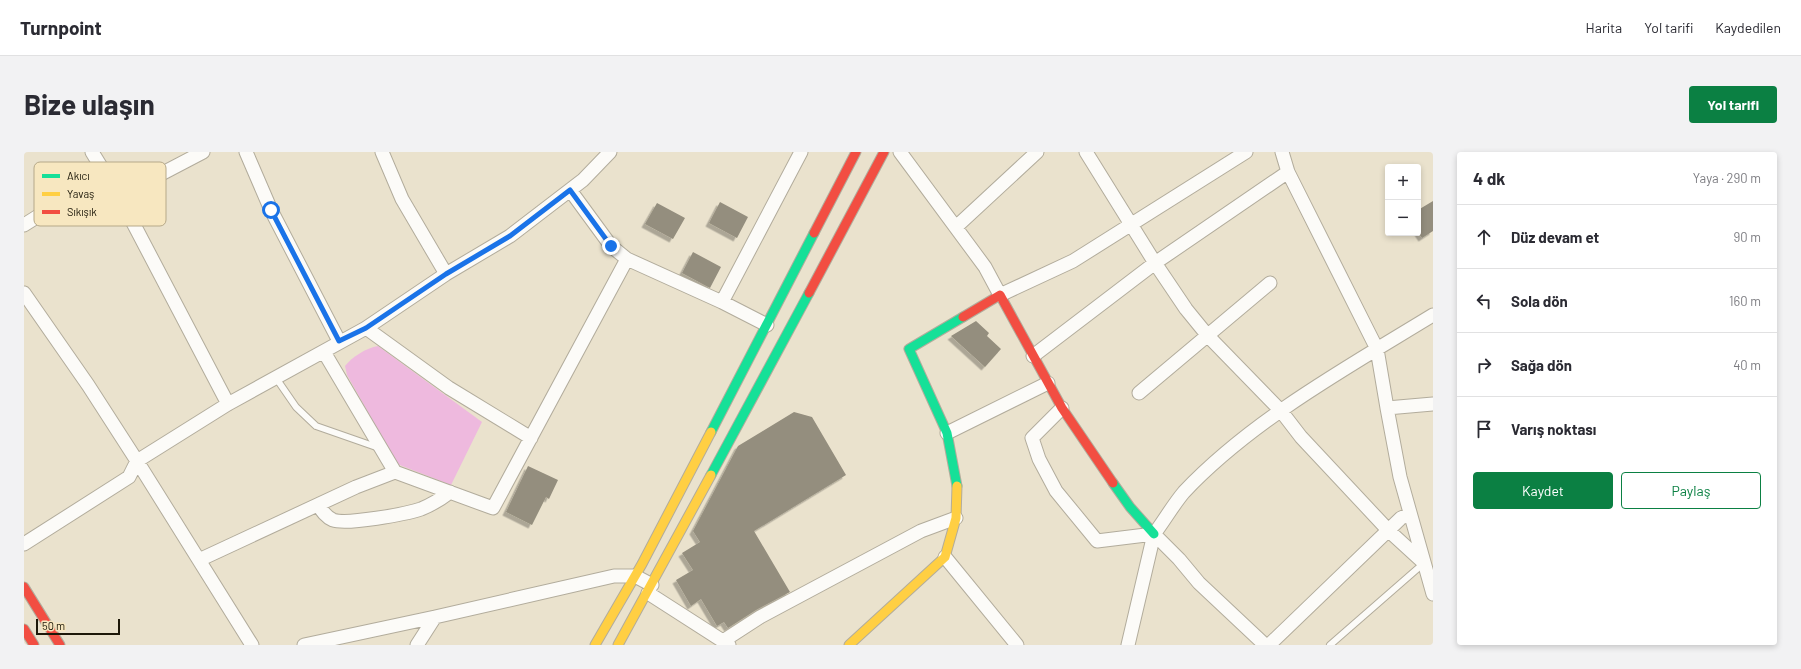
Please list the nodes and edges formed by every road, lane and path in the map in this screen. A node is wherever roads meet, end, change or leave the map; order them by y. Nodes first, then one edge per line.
1 (92, 152) edge
2 (203, 152) edge
3 (246, 152) edge
4 (382, 152) edge
5 (610, 152) edge
6 (801, 152) edge
7 (856, 152) edge
8 (884, 152) edge
9 (900, 152) edge
10 (1037, 152) edge
11 (1086, 152) edge
12 (1246, 152) edge
13 (1282, 152) edge
14 (98, 162) edge
15 (166, 171) edge
16 (1288, 172) junction
17 (570, 190) junction
18 (34, 219) edge
19 (24, 225) edge
20 (1131, 225) junction
21 (135, 226) edge
22 (956, 227) junction
23 (627, 259) junction
24 (1155, 263) junction
25 (446, 274) junction
26 (1270, 283) dead end
27 (24, 293) edge
28 (1000, 295) junction
29 (722, 302) junction
30 (1433, 315) edge
31 (767, 325) junction
32 (366, 328) junction
33 (1208, 336) junction
34 (339, 341) junction
35 (1378, 349) junction
36 (324, 352) junction
37 (1033, 356) junction
38 (276, 378) junction
39 (1048, 383) junction
40 (1139, 393) dead end
41 (228, 404) junction
42 (1433, 404) edge
43 (1062, 408) junction
44 (1387, 408) junction
45 (1281, 411) junction
46 (947, 433) junction
47 (531, 438) junction
48 (381, 449) junction
49 (138, 461) junction
50 (395, 472) junction
51 (450, 492) junction
52 (318, 505) junction
53 (1410, 514) junction
54 (956, 518) junction
55 (1389, 531) junction
56 (1154, 534) junction
57 (24, 544) edge
58 (945, 557) junction
59 (198, 560) junction
60 (1424, 563) junction
61 (635, 576) junction
62 (24, 587) edge
63 (650, 589) junction
64 (1433, 594) edge
65 (435, 617) junction
66 (24, 628) edge
67 (726, 643) edge
68 (34, 645) edge
69 (60, 645) edge
70 (252, 645) edge
71 (304, 645) edge
72 (417, 645) edge
73 (596, 645) edge
74 (618, 645) edge
75 (849, 645) edge
76 (1017, 645) edge
77 (1128, 645) edge
78 (1264, 645) edge
79 (1269, 645) edge
80 (1330, 645) edge

1 - 14 street
2 - 15 street
3 - 34 street
4 - 25 street
5 - 17 street
6 - 29 street
7 - 31 main road
8 - 63 main road
9 - 22 street
10 - 22 street
11 - 20 street
12 - 20 street
13 - 16 street
16 - 24 street
16 - 35 street
17 - 23 street
17 - 25 street
18 - 19 street
20 - 24 street
20 - 28 street
21 - 41 street
22 - 28 street
23 - 29 street
23 - 47 street
24 - 33 street
24 - 37 street
25 - 32 street
26 - 33 street
27 - 49 street
28 - 37 main road
28 - 46 main road
29 - 31 street
30 - 35 street
31 - 61 main road
32 - 34 street
32 - 47 street
33 - 40 street
33 - 45 street
34 - 36 street
35 - 44 street
35 - 45 street
36 - 38 street
36 - 48 street
37 - 39 main road
38 - 41 street
38 - 48 lane
39 - 43 main road
39 - 46 street
41 - 49 street
42 - 44 street
43 - 56 main road
43 - 56 street
44 - 53 street
45 - 55 street
45 - 56 street
46 - 54 main road
47 - 51 street
48 - 50 street
49 - 57 street
49 - 59 street
50 - 51 street
50 - 52 street
51 - 52 street
52 - 59 street
53 - 55 street
53 - 60 street
54 - 58 main road
54 - 67 street
55 - 60 street
55 - 79 street
56 - 77 street
56 - 78 street
58 - 75 main road
58 - 76 street
59 - 70 street
60 - 64 street
60 - 80 lane
61 - 63 street
61 - 65 street
61 - 73 main road
62 - 69 main road
63 - 67 street
63 - 74 main road
65 - 71 street
65 - 72 street
66 - 68 main road

